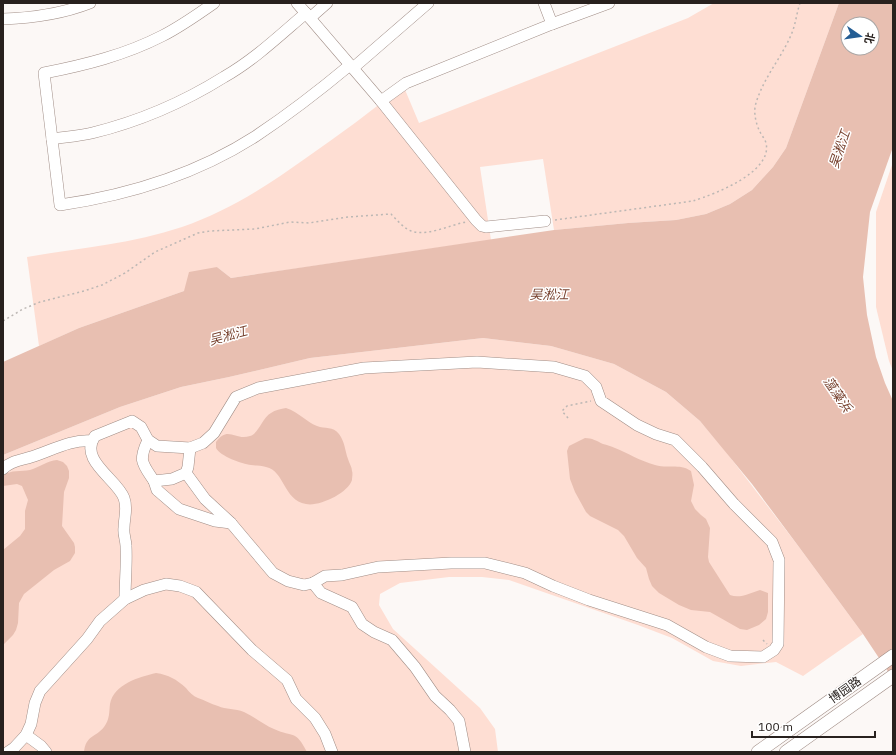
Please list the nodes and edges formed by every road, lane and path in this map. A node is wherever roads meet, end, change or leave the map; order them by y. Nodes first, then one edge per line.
1 (90, 3) edge
2 (214, 3) edge
3 (297, 3) edge
4 (327, 3) edge
5 (428, 3) edge
6 (544, 3) edge
7 (609, 3) edge
8 (800, 3) edge
9 (308, 16) junction
10 (3, 19) edge
11 (552, 24) junction
12 (352, 66) junction
13 (382, 101) junction
14 (52, 139) junction
15 (476, 220) junction
16 (545, 221) joint
17 (3, 320) edge
18 (601, 401) junction
19 (568, 418) dead end
20 (148, 440) junction
21 (92, 442) junction
22 (190, 448) junction
23 (3, 469) edge
24 (186, 473) junction
25 (154, 481) junction
26 (231, 523) junction
27 (313, 583) junction
28 (125, 599) junction
29 (893, 656) edge
30 (893, 676) edge
31 (26, 735) junction
32 (8, 752) edge
33 (46, 752) edge
34 (332, 752) edge
35 (465, 752) edge
36 (758, 752) edge
37 (786, 752) edge

1 - 10 street
2 - 14 street
3 - 9 street
4 - 9 street
5 - 12 street
6 - 11 street
7 - 11 street
8 - 16 path
9 - 12 street
9 - 14 street
11 - 13 street
12 - 13 street
12 - 14 street
13 - 15 street
15 - 16 street
15 - 17 path
18 - 19 path
18 - 22 street
18 - 27 street
20 - 21 street
20 - 22 street
20 - 25 street
21 - 23 street
21 - 28 street
22 - 24 street
24 - 25 street
24 - 26 street
25 - 26 street
26 - 27 street
27 - 35 street
28 - 31 street
28 - 34 street
29 - 36 main road, 博园路
30 - 37 main road, 博园路
31 - 32 street
31 - 33 street

